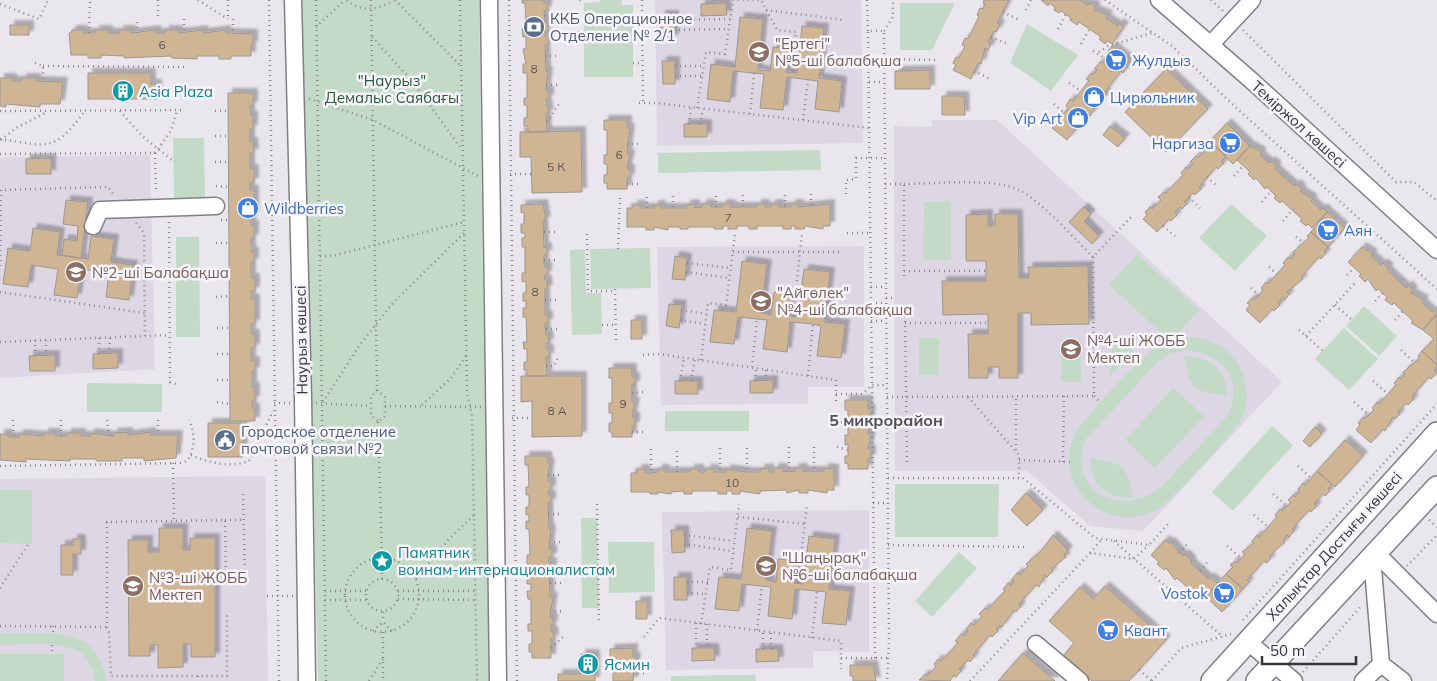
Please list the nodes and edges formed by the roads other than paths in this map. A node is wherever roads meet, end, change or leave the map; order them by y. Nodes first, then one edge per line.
1 (293, 0) edge
2 (489, 0) edge
3 (1159, 0) edge
4 (1252, 0) edge
5 (1211, 44) junction
6 (216, 206) dead end
7 (93, 226) dead end
8 (1437, 250) edge
9 (1437, 433) edge
10 (1437, 487) edge
11 (1374, 555) junction
12 (1437, 614) edge
13 (1241, 635) junction
14 (1036, 644) dead end
15 (1381, 664) junction
16 (1286, 675) edge
17 (307, 681) edge
18 (498, 681) edge
19 (1080, 681) edge
20 (1212, 681) edge
21 (1257, 681) edge
22 (1363, 681) edge
23 (1404, 681) edge

1 - 17 street, Наурыз көшесі
2 - 18 street
3 - 5 street, Теміржол көшесі
4 - 5 street
5 - 8 street, Теміржол көшесі
6 - 7 street
9 - 13 main road, Халықтар Достығы көшесі
10 - 11 main road
11 - 12 street
11 - 15 street
11 - 16 main road
13 - 16 street
13 - 20 main road, Халықтар Достығы көшесі
14 - 19 street
15 - 22 street
15 - 23 street
16 - 21 main road

